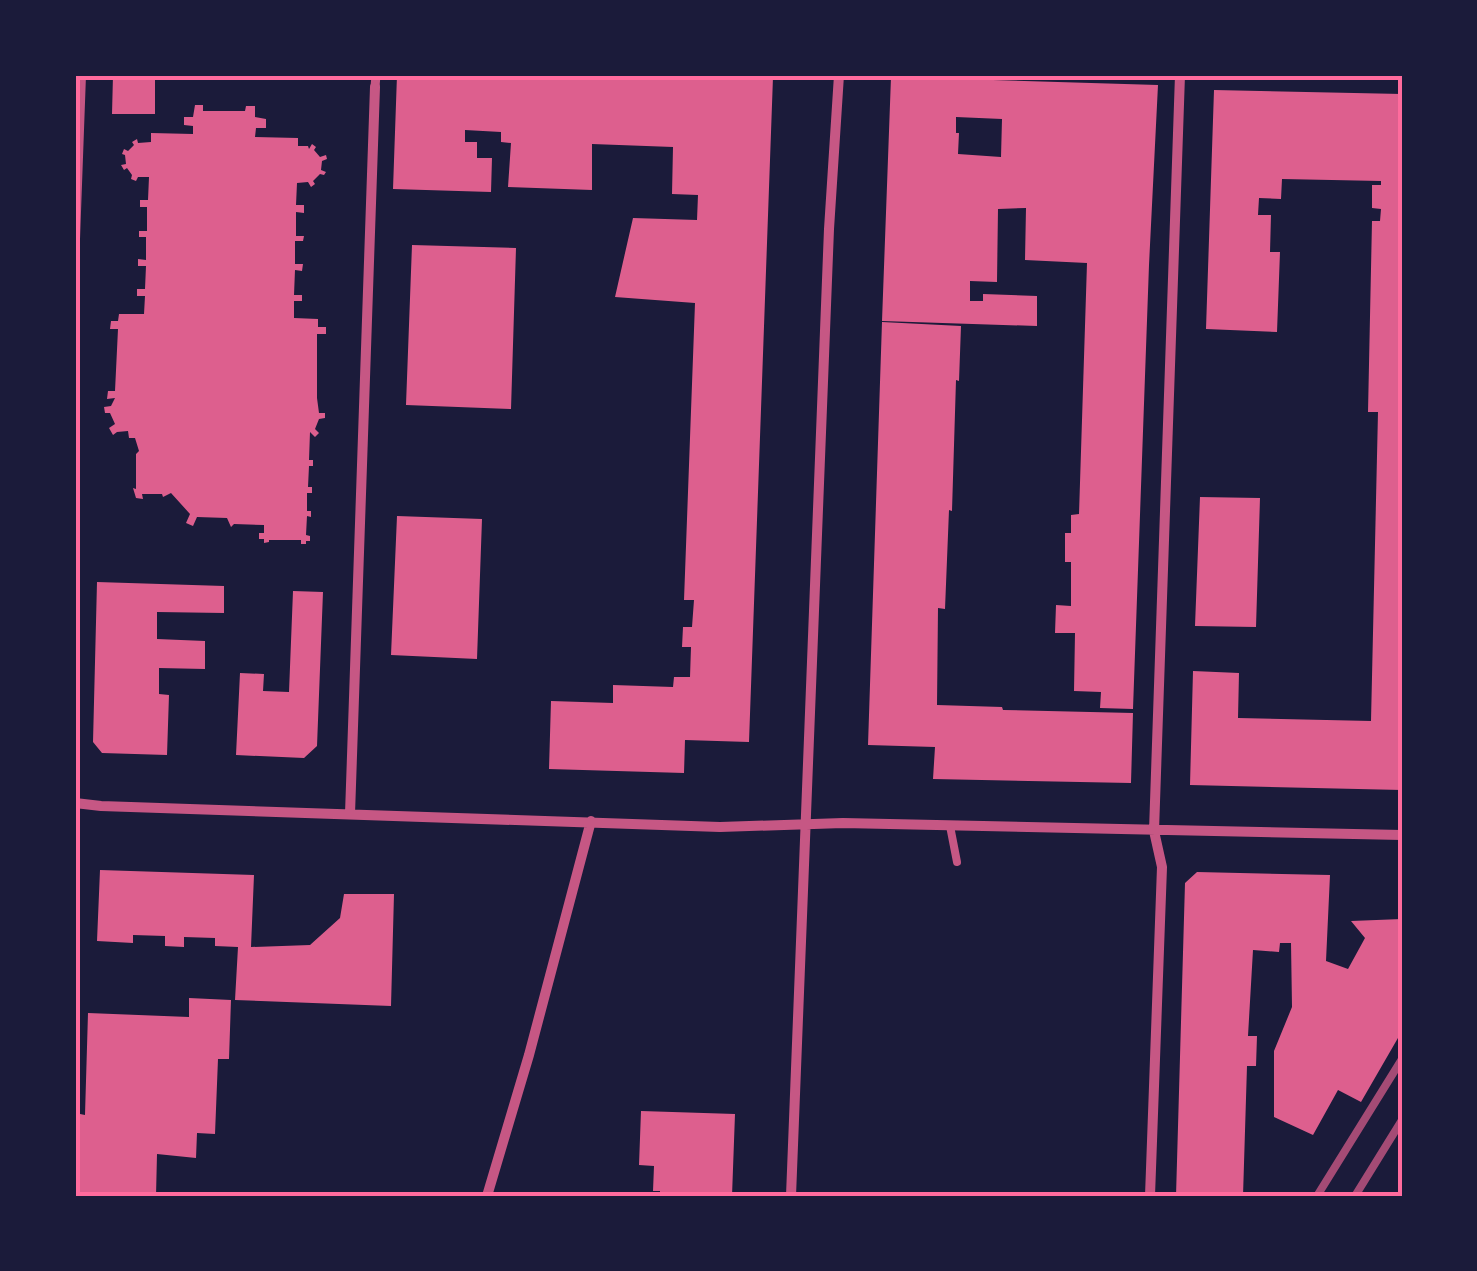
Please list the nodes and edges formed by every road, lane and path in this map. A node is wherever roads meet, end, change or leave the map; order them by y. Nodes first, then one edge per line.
1 (81, 75) edge
2 (839, 75) edge
3 (1180, 75) edge
4 (375, 81) edge
5 (75, 239) edge
6 (75, 803) edge
7 (350, 814) junction
8 (590, 821) junction
9 (806, 823) junction
10 (950, 826) junction
11 (1154, 832) junction
12 (1402, 836) edge
13 (956, 862) dead end
14 (487, 1196) edge
15 (791, 1196) edge
16 (1150, 1196) edge

1 - 5 street
2 - 9 street
3 - 11 street
4 - 7 street
6 - 7 street
7 - 8 street
8 - 9 street
8 - 14 street
9 - 10 street
9 - 15 street
10 - 11 street
10 - 13 lane
11 - 12 street
11 - 16 street

